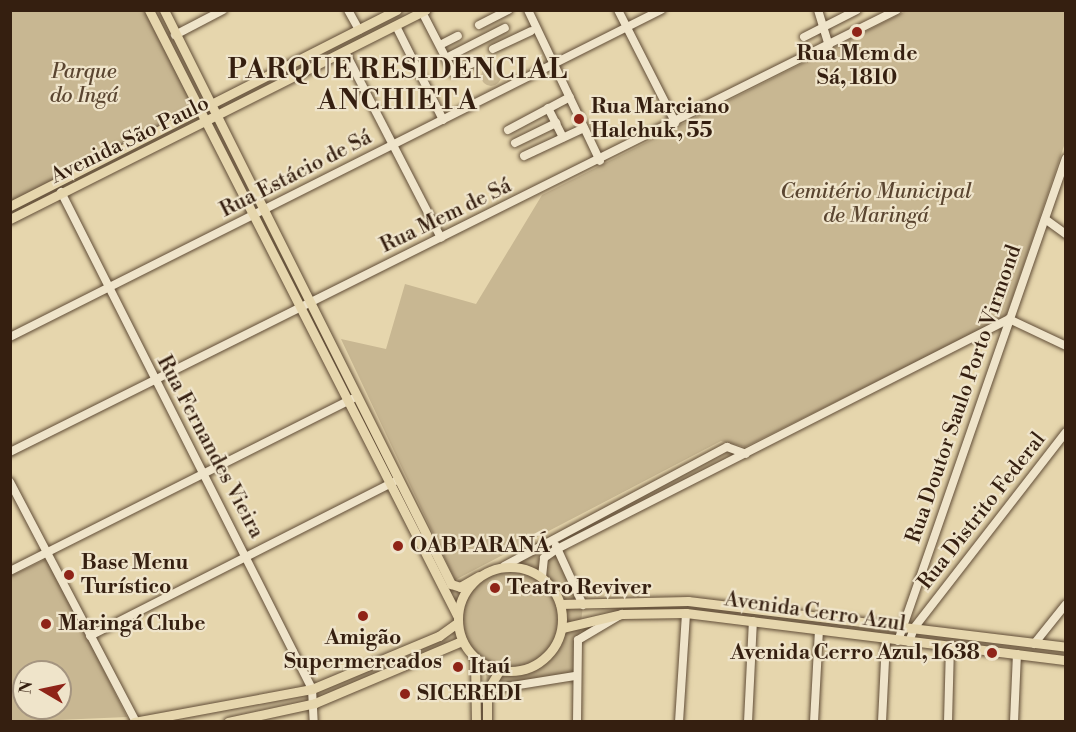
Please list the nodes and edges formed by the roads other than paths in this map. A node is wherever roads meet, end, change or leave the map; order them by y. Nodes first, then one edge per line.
1 (149, 10) edge
2 (164, 10) edge
3 (223, 10) edge
4 (348, 10) edge
5 (397, 10) edge
6 (508, 10) edge
7 (528, 10) edge
8 (618, 10) edge
9 (661, 10) edge
10 (818, 10) edge
11 (857, 10) edge
12 (897, 10) edge
13 (423, 11) edge
14 (499, 15) junction
15 (479, 25) dead end
16 (396, 26) junction
17 (505, 28) junction
18 (627, 28) junction
19 (822, 28) junction
20 (359, 30) junction
21 (531, 31) dead end
22 (175, 35) junction
23 (458, 36) dead end
24 (804, 37) dead end
25 (511, 40) junction
26 (440, 45) junction
27 (829, 45) junction
28 (493, 49) dead end
29 (345, 52) junction
30 (446, 58) junction
31 (472, 63) dead end
32 (554, 64) junction
33 (570, 97) junction
34 (212, 105) junction
35 (548, 108) junction
36 (200, 111) junction
37 (218, 117) junction
38 (443, 120) junction
39 (675, 122) junction
40 (205, 123) junction
41 (555, 123) junction
42 (584, 128) junction
43 (508, 130) dead end
44 (563, 137) junction
45 (514, 143) dead end
46 (393, 145) junction
47 (524, 156) dead end
48 (1065, 158) edge
49 (600, 161) junction
50 (61, 192) junction
51 (10, 206) edge
52 (262, 212) junction
53 (253, 217) junction
54 (10, 219) edge
55 (1045, 219) junction
56 (1065, 234) edge
57 (441, 238) junction
58 (108, 289) junction
59 (309, 303) junction
60 (298, 308) junction
61 (1009, 319) junction
62 (10, 337) edge
63 (1065, 346) edge
64 (154, 381) junction
65 (356, 397) junction
66 (346, 402) junction
67 (1064, 436) edge
68 (10, 453) edge
69 (746, 454) junction
70 (204, 474) junction
71 (399, 478) junction
72 (10, 482) edge
73 (389, 484) junction
74 (553, 538) junction
75 (557, 549) junction
76 (47, 552) junction
77 (247, 555) junction
78 (504, 566) junction
79 (10, 571) edge
80 (479, 576) junction
81 (542, 578) junction
82 (657, 602) junction
83 (560, 604) junction
84 (1065, 604) edge
85 (583, 605) junction
86 (657, 613) junction
87 (686, 613) junction
88 (622, 614) junction
89 (457, 619) junction
90 (753, 621) junction
91 (902, 627) junction
92 (562, 628) junction
93 (914, 628) junction
94 (819, 631) junction
95 (90, 636) junction
96 (886, 640) junction
97 (462, 641) junction
98 (898, 641) junction
99 (909, 642) junction
100 (1015, 642) junction
101 (1034, 644) junction
102 (950, 647) junction
103 (1065, 647) edge
104 (987, 651) junction
105 (1017, 654) junction
106 (475, 659) junction
107 (1065, 660) edge
108 (499, 671) junction
109 (575, 676) junction
110 (312, 689) junction
111 (487, 691) junction
112 (476, 692) junction
113 (315, 703) junction
114 (136, 721) edge
115 (228, 722) edge
116 (314, 722) edge
117 (476, 722) edge
118 (488, 722) edge
119 (577, 722) edge
120 (679, 722) edge
121 (748, 722) edge
122 (814, 722) edge
123 (882, 722) edge
124 (948, 722) edge
125 (1014, 722) edge

1 - 36 main road
2 - 22 main road
3 - 22 street
4 - 20 street
5 - 20 main road, Avenida São Paulo
6 - 14 street
7 - 32 street
8 - 18 street
9 - 18 street, Rua Estácio de Sá
10 - 19 street
11 - 19 street
12 - 27 street, Rua Mem de Sá
13 - 16 main road, Avenida São Paulo
13 - 26 street
14 - 15 street
14 - 17 street
16 - 29 main road, Avenida São Paulo
16 - 38 street
17 - 25 street
17 - 30 street
18 - 32 street, Rua Estácio de Sá
18 - 39 street
19 - 24 street
19 - 27 street
20 - 34 main road, Avenida São Paulo
21 - 25 street
22 - 34 main road
23 - 26 street
25 - 28 street
26 - 30 street
27 - 39 street, Rua Mem de Sá
29 - 37 main road, Avenida São Paulo
29 - 46 street
30 - 31 street
32 - 33 street
32 - 38 street, Rua Estácio de Sá
33 - 35 street
33 - 42 street
34 - 36 main road, Avenida São Paulo
34 - 37 main road
35 - 41 street
35 - 43 street
36 - 40 main road
36 - 51 main road, Avenida São Paulo
37 - 40 main road, Avenida São Paulo
37 - 52 main road
38 - 46 street, Rua Estácio de Sá
39 - 49 street, Rua Mem de Sá
40 - 50 main road, Avenida São Paulo
40 - 53 main road
41 - 44 street
41 - 45 street
42 - 44 street
42 - 49 street
44 - 47 street
46 - 52 street, Rua Estácio de Sá
46 - 57 street
48 - 55 street, Rua Doutor Saulo Porto Virmond
49 - 57 street, Rua Mem de Sá
50 - 54 main road, Avenida São Paulo
50 - 58 street, Rua Fernandes Vieira
52 - 53 street, Rua Estácio de Sá
52 - 59 main road
53 - 58 street, Rua Estácio de Sá
53 - 60 main road
55 - 56 street
55 - 61 street, Rua Doutor Saulo Porto Virmond
57 - 59 street, Rua Mem de Sá
58 - 62 street, Rua Estácio de Sá
58 - 64 street, Rua Fernandes Vieira
59 - 60 street, Rua Mem de Sá
59 - 65 main road
60 - 64 street, Rua Mem de Sá
60 - 66 main road
61 - 63 street
61 - 69 street
61 - 91 street, Rua Doutor Saulo Porto Virmond
64 - 68 street, Rua Mem de Sá
64 - 70 street, Rua Fernandes Vieira
65 - 66 street
65 - 71 main road
66 - 70 street
66 - 73 main road
67 - 93 street, Rua Distrito Federal
69 - 74 street
69 - 75 street
70 - 76 street
70 - 77 street, Rua Fernandes Vieira
71 - 73 street
71 - 80 main road
72 - 76 street
73 - 77 street
73 - 89 main road
74 - 75 street
74 - 78 street
75 - 81 street
75 - 85 street
76 - 79 street
76 - 95 street
77 - 95 street
77 - 110 street, Rua Fernandes Vieira
78 - 80 main road
78 - 81 main road
80 - 89 main road
81 - 83 main road
82 - 85 main road, Avenida Cerro Azul
82 - 86 main road
82 - 91 main road, Avenida Cerro Azul
83 - 85 main road, Avenida Cerro Azul
83 - 92 main road
84 - 101 street
86 - 87 main road, Avenida Cerro Azul
86 - 88 main road, Avenida Cerro Azul
87 - 90 main road, Avenida Cerro Azul
87 - 120 street
88 - 92 main road, Avenida Cerro Azul
88 - 109 street
89 - 97 main road
89 - 110 main road
90 - 94 main road, Avenida Cerro Azul
90 - 121 street
91 - 93 main road, Avenida Cerro Azul
91 - 98 street, Rua Doutor Saulo Porto Virmond
92 - 108 main road
93 - 99 street, Rua Distrito Federal
93 - 100 main road, Avenida Cerro Azul
94 - 96 main road, Avenida Cerro Azul
94 - 122 street
95 - 114 street
96 - 98 main road, Avenida Cerro Azul
96 - 123 street
97 - 106 main road
97 - 113 main road
98 - 99 main road, Avenida Cerro Azul
99 - 102 main road, Avenida Cerro Azul
100 - 101 main road, Avenida Cerro Azul
100 - 104 main road
101 - 103 main road, Avenida Cerro Azul
102 - 104 main road, Avenida Cerro Azul
102 - 124 street
104 - 105 main road, Avenida Cerro Azul
105 - 107 main road, Avenida Cerro Azul
105 - 125 street
106 - 108 main road
106 - 112 main road
108 - 111 main road
109 - 111 street
109 - 119 street
110 - 113 street, Rua Fernandes Vieira
110 - 114 main road
111 - 112 street
111 - 118 main road
112 - 117 main road
113 - 115 main road
113 - 116 street, Rua Fernandes Vieira

